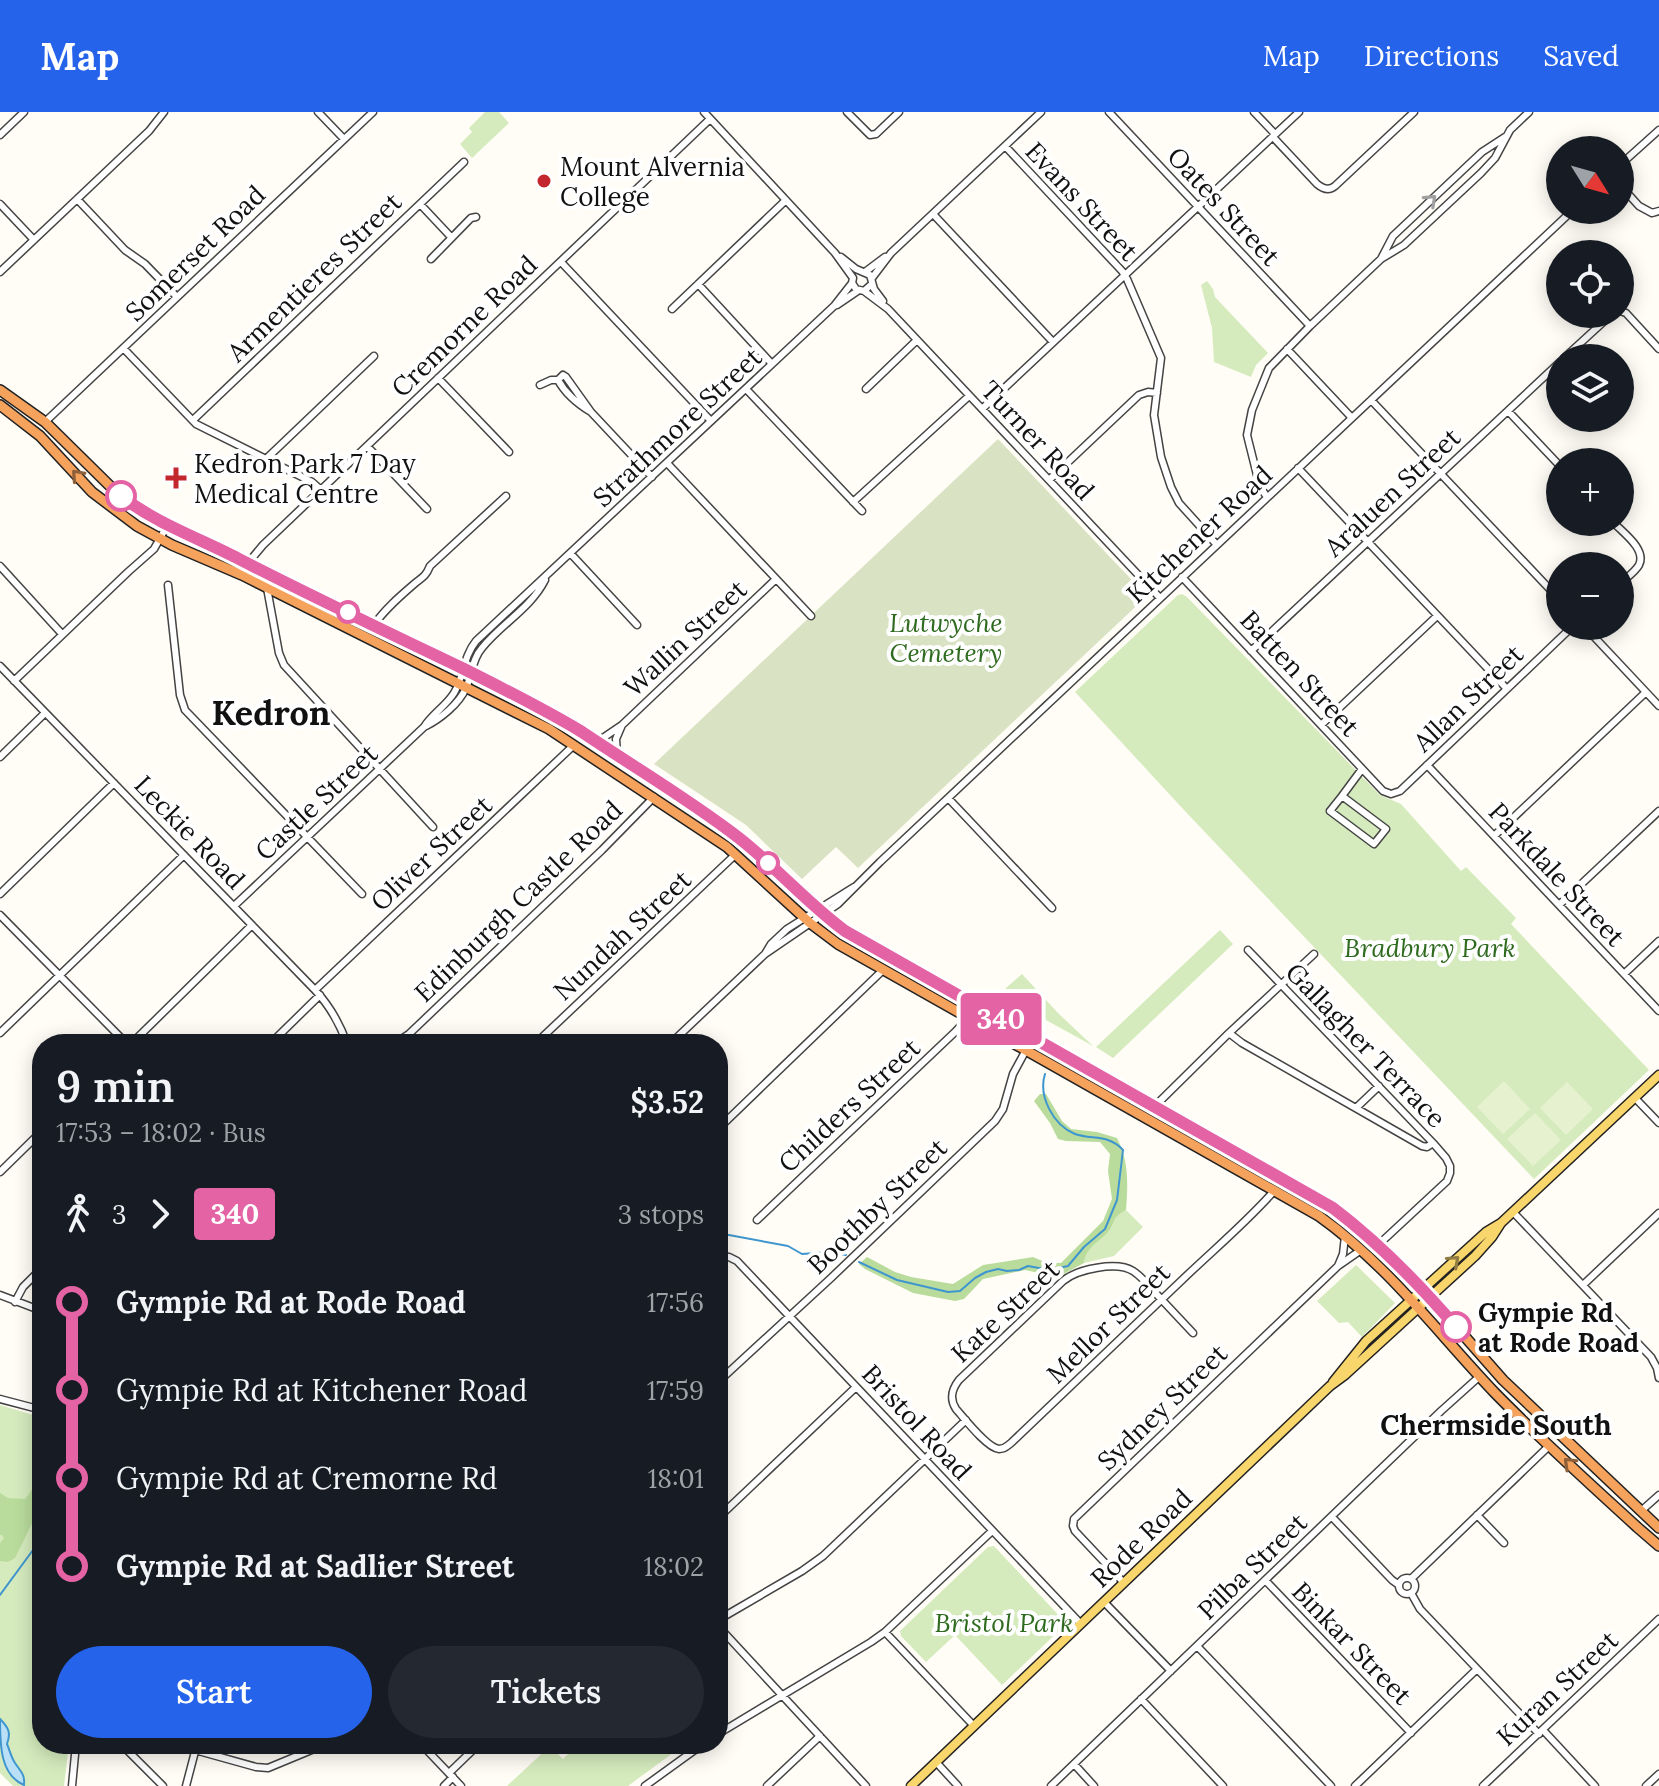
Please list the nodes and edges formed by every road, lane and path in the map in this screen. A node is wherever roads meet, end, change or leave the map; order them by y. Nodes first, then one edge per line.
1 (24, 112) edge
2 (164, 112) edge
3 (318, 112) edge
4 (373, 112) edge
5 (704, 112) edge
6 (847, 112) edge
7 (899, 112) edge
8 (1041, 112) edge
9 (1109, 112) edge
10 (1254, 112) edge
11 (1299, 112) edge
12 (1414, 112) edge
13 (1529, 112) edge
14 (710, 119) junction
15 (1659, 130) edge
16 (0, 135) edge
17 (1274, 136) junction
18 (1505, 137) junction
19 (344, 139) junction
20 (1005, 146) junction
21 (1634, 152) edge
22 (464, 162) dead end
23 (77, 199) junction
24 (786, 200) junction
25 (1634, 200) edge
26 (0, 204) edge
27 (420, 204) junction
28 (1198, 207) junction
29 (1659, 211) edge
30 (933, 214) junction
31 (476, 217) dead end
32 (1558, 224) edge
33 (451, 237) junction
34 (34, 240) junction
35 (835, 253) junction
36 (891, 253) junction
37 (431, 259) dead end
38 (1381, 259) junction
39 (561, 262) junction
40 (0, 272) edge
41 (863, 272) junction
42 (1125, 275) junction
43 (852, 281) junction
44 (872, 281) junction
45 (698, 284) junction
46 (862, 291) junction
47 (177, 297) junction
48 (834, 306) junction
49 (672, 309) dead end
50 (888, 309) junction
51 (1634, 322) edge
52 (1310, 326) junction
53 (1597, 328) edge
54 (917, 340) junction
55 (1053, 342) junction
56 (1579, 344) edge
57 (124, 349) junction
58 (1287, 349) junction
59 (1659, 349) edge
60 (374, 356) dead end
61 (772, 364) junction
62 (1546, 375) edge
63 (438, 378) junction
64 (540, 385) dead end
65 (746, 389) junction
66 (866, 389) dead end
67 (0, 390) edge
68 (1157, 393) junction
69 (969, 396) junction
70 (1371, 400) junction
71 (0, 405) edge
72 (982, 409) junction
73 (1508, 411) junction
74 (1352, 418) junction
75 (193, 420) junction
76 (711, 421) junction
77 (45, 422) junction
78 (367, 446) junction
79 (1546, 451) edge
80 (509, 452) dead end
81 (266, 459) junction
82 (667, 463) junction
83 (1298, 468) junction
84 (1440, 474) junction
85 (652, 477) junction
86 (1049, 480) junction
87 (321, 490) junction
88 (506, 496) dead end
89 (1267, 497) junction
90 (853, 502) junction
91 (427, 509) dead end
92 (862, 511) dead end
93 (167, 526) junction
94 (1626, 536) edge
95 (161, 539) junction
96 (1368, 542) junction
97 (1217, 545) junction
98 (571, 554) junction
99 (248, 563) junction
100 (0, 566) edge
101 (1634, 570) edge
102 (1182, 577) junction
103 (776, 579) junction
104 (168, 585) dead end
105 (1546, 585) edge
106 (267, 588) junction
107 (1160, 598) junction
108 (811, 616) dead end
109 (1437, 616) junction
110 (374, 625) junction
111 (637, 625) dead end
112 (62, 634) junction
113 (1558, 640) edge
114 (1597, 640) edge
115 (1251, 651) junction
116 (0, 666) edge
117 (467, 670) junction
118 (14, 681) junction
119 (462, 685) junction
120 (1507, 689) junction
121 (1646, 692) junction
122 (1659, 706) edge
123 (45, 713) junction
124 (622, 725) junction
125 (1321, 725) junction
126 (597, 742) junction
127 (574, 745) junction
128 (617, 755) junction
129 (0, 757) edge
130 (1427, 765) junction
131 (1362, 769) junction
132 (379, 770) junction
133 (114, 783) junction
134 (1389, 794) joint
135 (1342, 796) junction
136 (654, 797) junction
137 (948, 798) junction
138 (1659, 811) edge
139 (433, 827) dead end
140 (1494, 836) junction
141 (307, 837) junction
142 (736, 854) junction
143 (184, 855) junction
144 (0, 894) edge
145 (362, 894) dead end
146 (1559, 905) junction
147 (234, 906) junction
148 (1052, 908) dead end
149 (821, 912) junction
150 (0, 915) edge
151 (807, 920) junction
152 (252, 925) junction
153 (1659, 941) edge
154 (1248, 950) dead end
155 (1314, 954) dead end
156 (883, 970) junction
157 (1624, 974) junction
158 (59, 975) junction
159 (1281, 984) junction
160 (318, 992) junction
161 (1659, 1011) edge
162 (968, 1018) junction
163 (0, 1033) edge
164 (343, 1033) edge
165 (1229, 1033) junction
166 (119, 1034) edge
167 (139, 1034) edge
168 (279, 1034) edge
169 (409, 1034) edge
170 (546, 1034) edge
171 (681, 1034) edge
172 (1033, 1037) junction
173 (1025, 1050) junction
174 (1069, 1058) junction
175 (1659, 1075) edge
176 (1074, 1077) junction
177 (1379, 1086) junction
178 (1635, 1098) junction
179 (1155, 1106) junction
180 (1356, 1108) junction
181 (728, 1119) edge
182 (1659, 1123) edge
183 (32, 1141) edge
184 (1433, 1143) junction
185 (0, 1172) edge
186 (1274, 1191) junction
187 (1513, 1212) junction
188 (1659, 1213) edge
189 (757, 1220) dead end
190 (1501, 1223) junction
191 (1345, 1236) junction
192 (1377, 1246) junction
193 (1361, 1250) junction
194 (728, 1257) edge
195 (1338, 1266) junction
196 (32, 1278) edge
197 (1583, 1285) junction
198 (1423, 1289) junction
199 (0, 1295) edge
200 (1430, 1297) junction
201 (1411, 1299) junction
202 (1162, 1300) junction
203 (15, 1302) junction
204 (1419, 1307) junction
205 (32, 1308) edge
206 (789, 1316) junction
207 (1193, 1333) dead end
208 (728, 1373) edge
209 (1480, 1376) junction
210 (1659, 1378) edge
211 (1330, 1386) junction
212 (856, 1387) junction
213 (0, 1399) edge
214 (32, 1407) edge
215 (966, 1420) junction
216 (1550, 1445) junction
217 (924, 1459) junction
218 (1659, 1495) edge
219 (728, 1509) edge
220 (1641, 1511) junction
221 (1477, 1515) junction
222 (1332, 1517) junction
223 (1659, 1528) edge
224 (992, 1531) junction
225 (1504, 1543) dead end
226 (1659, 1546) edge
227 (1411, 1579) junction
228 (1265, 1580) junction
229 (1124, 1583) junction
230 (1399, 1585) junction
231 (1411, 1593) junction
232 (1104, 1602) junction
233 (728, 1617) edge
234 (1659, 1619) edge
235 (1081, 1624) junction
236 (885, 1632) junction
237 (728, 1634) edge
238 (1197, 1646) junction
239 (1477, 1669) junction
240 (1171, 1671) junction
241 (782, 1695) junction
242 (1141, 1699) junction
243 (974, 1726) junction
244 (728, 1728) edge
245 (1541, 1732) junction
246 (1411, 1733) junction
247 (820, 1736) junction
248 (75, 1754) edge
249 (131, 1754) edge
250 (194, 1754) edge
251 (217, 1754) edge
252 (302, 1754) edge
253 (431, 1754) edge
254 (470, 1754) edge
255 (689, 1754) edge
256 (936, 1762) junction
257 (1074, 1764) junction
258 (1659, 1774) edge
259 (451, 1775) junction
260 (72, 1786) edge
261 (163, 1786) edge
262 (186, 1786) edge
263 (444, 1786) edge
264 (461, 1786) edge
265 (645, 1786) edge
266 (767, 1786) edge
267 (866, 1786) edge
268 (911, 1786) edge
269 (958, 1786) edge
270 (1051, 1786) edge
271 (1094, 1786) edge
272 (1223, 1786) edge
273 (1331, 1786) edge
274 (1355, 1786) edge
275 (1483, 1786) edge
276 (1595, 1786) edge
277 (1646, 1786) edge

1 - 16 street
2 - 23 street
3 - 19 street
4 - 19 street, Somerset Road
5 - 14 street, Turner Road
6 - 7 street
8 - 20 street
9 - 28 street, Oates Street
10 - 17 street
11 - 17 street
12 - 17 street
13 - 18 street
14 - 24 street, Turner Road
14 - 39 street, Cremorne Road
15 - 21 street
17 - 28 street
38 -> 18 street
18 - 38 street
19 - 47 street, Somerset Road
20 - 30 street
20 - 42 street, Evans Street
22 - 27 street, Armentieres Street
23 - 34 street
23 - 47 street
24 - 35 street, Turner Road
24 - 45 street
25 - 29 street
26 - 34 street
27 - 33 street
27 - 75 street, Armentieres Street
28 - 42 street
28 - 52 street, Oates Street
30 - 36 street
30 - 55 street
31 - 33 street
32 - 70 street, Kitchener Road
33 - 37 street
34 - 40 street
35 - 41 street, Turner Road
35 - 43 street, Turner Road
36 - 41 street
36 - 44 street
38 - 52 street
39 - 63 street, Cremorne Road
39 - 76 street
41 - 43 street
41 - 44 street, Turner Road
42 - 55 street
42 - 68 street, Evans Street
43 - 46 street, Turner Road
43 - 48 street, Strathmore Street
44 - 46 street
44 - 50 street, Turner Road
45 - 49 street
45 - 61 street
46 - 48 street, Strathmore Street
46 - 50 street, Turner Road
47 - 57 street, Somerset Road
48 - 61 street, Strathmore Street
50 - 54 street, Turner Road
51 - 59 street
52 - 58 street
53 - 56 street
54 - 66 street
54 - 69 street, Turner Road
55 - 72 street
57 - 75 street
57 - 77 street, Somerset Road
58 - 74 street
58 - 89 street
60 - 81 street
61 - 65 street, Strathmore Street
62 - 73 street, Araluen Street
63 - 78 street, Cremorne Road
63 - 80 street
64 - 85 street
65 - 76 street, Strathmore Street
65 - 90 street
67 - 77 highway
68 - 86 street
68 - 97 street, Evans Street
69 - 72 street, Turner Road
69 - 90 street
70 - 74 street, Kitchener Road
70 - 84 street
95 -> 71 highway
72 - 86 street, Turner Road
73 - 79 street
73 - 84 street, Araluen Street
74 - 83 street, Kitchener Road
75 - 81 street
76 - 82 street, Strathmore Street
77 - 93 highway
78 - 87 street, Cremorne Road
78 - 91 street
81 - 87 street
82 - 85 street, Strathmore Street
82 - 103 street
83 - 89 street, Kitchener Road
83 - 96 street
84 - 96 street, Araluen Street
84 - 105 street
85 - 98 street, Strathmore Street
86 - 107 street, Turner Road
87 - 99 street, Cremorne Road
88 - 110 street
89 - 97 street, Kitchener Road
90 - 92 street
93 - 95 street
93 - 99 highway
94 - 101 street
95 - 106 highway
95 - 112 street
96 - 109 street
96 - 115 street, Araluen Street
97 - 102 street, Kitchener Road
98 - 111 street
98 - 117 street, Strathmore Street
99 - 110 highway
100 - 112 street
102 - 107 street, Kitchener Road
102 - 115 street, Batten Street
103 - 108 street
103 - 124 street, Wallin Street
104 - 141 street
106 - 119 highway
106 - 132 street
107 - 137 street, Kitchener Road
109 - 120 street
109 - 125 street
110 - 117 highway
112 - 118 street
113 - 120 street, Allan Street
114 - 121 street
115 - 125 street, Batten Street
116 - 118 street, Leckie Road
117 - 119 street, Strathmore Street
117 - 126 highway
118 - 123 street, Leckie Road
119 - 127 highway
119 - 132 street, Castle Street
120 - 130 street, Allan Street
121 - 122 street
121 - 140 street
123 - 129 street
123 - 133 street, Leckie Road
124 - 126 street, Wallin Street
124 - 128 street, Wallin Street
125 - 131 street, Batten Street
126 - 128 highway
127 - 136 highway
127 - 160 street, Oliver Street
128 - 149 highway
130 - 134 street, Allan Street
130 - 140 street, Parkdale Street
131 - 134 street, Batten Street
131 - 135 street
132 - 139 street
132 - 141 street, Castle Street
133 - 143 street, Leckie Road
133 - 144 street
135 - 135 street
136 - 142 highway
136 - 169 street, Edinburgh Castle Road
137 - 148 street
137 - 149 street, Kitchener Road
138 - 146 street
140 - 146 street, Parkdale Street
141 - 145 street
141 - 147 street, Castle Street
142 - 151 highway
142 - 170 street, Nundah Street
143 - 147 street, Leckie Road
143 - 158 street
146 - 157 street, Parkdale Street
147 - 152 street, Leckie Road
149 - 151 street, Kitchener Road
149 - 172 highway
150 - 158 street
151 - 156 highway
151 - 171 street, Kitchener Road
152 - 160 street, Leckie Road
152 - 167 street
153 - 157 street
154 - 159 street, Gallagher Terrace
155 - 159 street
156 - 162 highway
156 - 181 street
157 - 161 street, Parkdale Street
158 - 163 street
158 - 166 street
159 - 165 street
159 - 177 street, Gallagher Terrace
160 - 164 street, Leckie Road
160 - 168 street, Oliver Street
162 - 173 highway
162 - 189 street, Childers Street
165 - 179 street
165 - 180 street
172 - 173 street, Boothby Street
172 - 174 highway
173 - 176 highway
173 - 206 street, Boothby Street
174 - 176 highway
174 - 179 highway
175 - 178 main road, Rode Road
176 - 186 highway
177 - 180 street
177 - 184 street, Gallagher Terrace
178 - 182 street
178 - 187 main road, Rode Road
179 - 192 highway
180 - 184 street
183 - 185 street
184 - 192 street, Gallagher Terrace
186 - 191 highway
186 - 202 street, Mellor Street
187 - 190 main road, Rode Road
187 - 197 street
188 - 197 street
198 -> 190 main road, Rode Road
190 - 200 main road, Rode Road
191 - 193 highway
191 - 195 street
192 - 198 highway
193 - 195 street, Sydney Street
193 - 201 highway
194 - 206 street, Bristol Road
195 - 229 street, Sydney Street
196 - 203 street
197 - 210 street
198 - 200 highway
198 - 201 main road, Rode Road
199 - 203 street
200 - 204 main road, Rode Road
200 - 220 highway
201 - 204 highway
201 - 211 main road, Rode Road
202 - 207 street, Kate Street
202 - 215 street, Mellor Street
202 - 215 street, Kate Street
203 - 205 street
204 - 209 highway
204 - 211 main road, Rode Road
206 - 208 street, Boothby Street
206 - 212 street, Bristol Road
209 - 216 highway
209 - 222 street, Pilba Street
211 - 229 main road, Rode Road
212 - 217 street, Bristol Road
212 - 219 street
213 - 214 street
215 - 217 street
216 - 221 street
226 -> 216 highway
217 - 224 street, Bristol Road
217 - 233 street
218 - 220 street
220 - 223 highway
221 - 225 street
221 - 227 street
222 - 228 street, Pilba Street
222 - 230 street
224 - 235 street, Bristol Road
224 - 236 street
227 - 230 street
227 - 231 street
228 - 238 street, Pilba Street
228 - 246 street, Binkar Street
229 - 232 main road, Rode Road
230 - 231 street
231 - 239 street
232 - 235 main road, Rode Road
232 - 240 street
234 - 245 street, Kuran Street
235 - 243 main road, Rode Road
236 - 241 street
236 - 243 street
237 - 241 street
238 - 240 street, Pilba Street
238 - 273 street
239 - 245 street
239 - 246 street
240 - 242 street, Pilba Street
241 - 244 street
241 - 247 street
242 - 257 street, Pilba Street
242 - 272 street
243 - 256 main road, Rode Road
245 - 275 street, Kuran Street
245 - 276 street
246 - 274 street
247 - 266 street
247 - 267 street
248 - 260 street
249 - 261 street
250 - 262 street
251 - 252 street
253 - 259 street
254 - 259 street
255 - 265 street
256 - 268 main road, Rode Road
256 - 269 street
257 - 270 street, Pilba Street
257 - 271 street
258 - 277 street
259 - 263 street
259 - 264 street

